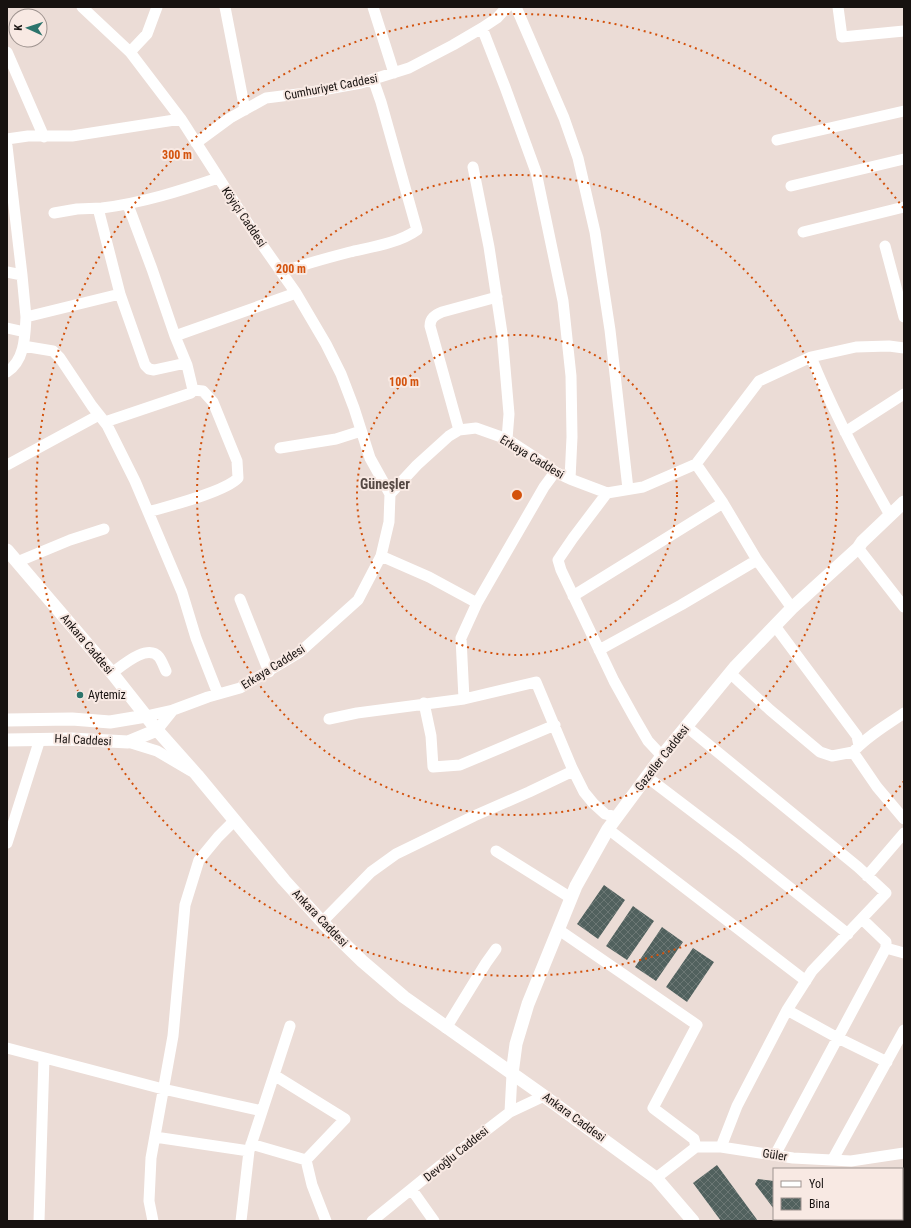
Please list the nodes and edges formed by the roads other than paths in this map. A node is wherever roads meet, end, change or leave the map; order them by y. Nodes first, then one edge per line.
1 (82, 7) edge
2 (157, 7) edge
3 (225, 7) edge
4 (373, 7) edge
5 (507, 7) edge
6 (516, 7) edge
7 (838, 7) edge
8 (482, 28) junction
9 (904, 31) edge
10 (7, 52) edge
11 (130, 52) junction
12 (394, 73) junction
13 (373, 79) junction
14 (245, 110) junction
15 (904, 111) edge
16 (180, 119) junction
17 (44, 136) junction
18 (7, 139) edge
19 (777, 140) dead end
20 (196, 143) junction
21 (7, 146) edge
22 (904, 159) edge
23 (473, 167) dead end
24 (218, 178) junction
25 (791, 186) dead end
26 (128, 205) junction
27 (102, 208) junction
28 (904, 208) edge
29 (54, 213) dead end
30 (804, 232) dead end
31 (885, 246) dead end
32 (7, 272) edge
33 (282, 272) junction
34 (22, 275) junction
35 (296, 293) junction
36 (120, 294) junction
37 (497, 297) junction
38 (26, 317) junction
39 (904, 317) edge
40 (7, 328) edge
41 (25, 332) junction
42 (175, 336) junction
43 (23, 346) junction
44 (904, 348) edge
45 (811, 357) junction
46 (186, 362) junction
47 (7, 372) edge
48 (193, 390) junction
49 (904, 394) edge
50 (102, 418) junction
51 (459, 430) junction
52 (361, 431) junction
53 (845, 432) junction
54 (507, 440) junction
55 (280, 448) dead end
56 (696, 464) junction
57 (7, 465) edge
58 (555, 472) junction
59 (570, 479) junction
60 (628, 489) junction
61 (607, 493) junction
62 (390, 494) junction
63 (904, 502) edge
64 (723, 503) junction
65 (148, 512) junction
66 (890, 515) junction
67 (104, 529) dead end
68 (858, 548) junction
69 (7, 550) edge
70 (381, 556) junction
71 (757, 560) junction
72 (17, 562) junction
73 (573, 596) junction
74 (240, 599) dead end
75 (477, 603) junction
76 (904, 607) edge
77 (792, 608) junction
78 (775, 626) junction
79 (599, 650) junction
80 (166, 671) dead end
81 (269, 672) junction
82 (730, 672) junction
83 (112, 673) junction
84 (218, 694) junction
85 (464, 699) junction
86 (424, 703) junction
87 (173, 710) junction
88 (904, 713) edge
89 (146, 716) junction
90 (329, 719) dead end
91 (7, 720) edge
92 (555, 725) junction
93 (686, 727) junction
94 (157, 730) junction
95 (40, 738) junction
96 (7, 740) edge
97 (128, 742) junction
98 (856, 749) junction
99 (662, 756) junction
100 (573, 771) junction
101 (197, 775) junction
102 (647, 777) junction
103 (617, 817) junction
104 (904, 819) edge
105 (234, 821) junction
106 (608, 829) junction
107 (904, 833) edge
108 (7, 843) edge
109 (496, 851) dead end
110 (867, 876) junction
111 (571, 898) junction
112 (862, 919) junction
113 (322, 922) junction
114 (559, 930) junction
115 (848, 934) junction
116 (886, 948) junction
117 (496, 949) dead end
118 (904, 953) edge
119 (806, 981) junction
120 (788, 1010) junction
121 (290, 1026) dead end
122 (446, 1028) junction
123 (904, 1030) edge
124 (838, 1038) junction
125 (7, 1048) edge
126 (44, 1058) junction
127 (887, 1062) junction
128 (512, 1074) junction
129 (274, 1075) junction
130 (163, 1089) junction
131 (544, 1096) junction
132 (262, 1111) junction
133 (510, 1112) junction
134 (155, 1137) junction
135 (696, 1147) junction
136 (721, 1147) junction
137 (250, 1148) junction
138 (904, 1153) edge
139 (775, 1155) junction
140 (833, 1159) junction
141 (306, 1160) junction
142 (656, 1178) junction
143 (412, 1190) junction
144 (39, 1221) edge
145 (153, 1221) edge
146 (241, 1221) edge
147 (326, 1221) edge
148 (372, 1221) edge
149 (434, 1221) edge
150 (693, 1221) edge

1 - 11 street, Köyiçi Caddesi
2 - 11 street
3 - 14 street
4 - 12 street
5 - 8 street, Cumhuriyet Caddesi
6 - 60 street
7 - 9 street
8 - 12 street, Cumhuriyet Caddesi
8 - 59 street
10 - 17 street
11 - 16 street, Köyiçi Caddesi
12 - 13 street, Cumhuriyet Caddesi
13 - 14 street, Cumhuriyet Caddesi
13 - 33 street
14 - 20 street, Cumhuriyet Caddesi
15 - 19 street
16 - 17 street
16 - 20 street, Köyiçi Caddesi
17 - 18 street
20 - 24 street, Köyiçi Caddesi
21 - 34 street
22 - 25 street
23 - 37 street
24 - 26 street
24 - 33 street, Köyiçi Caddesi
26 - 27 street
26 - 42 street
27 - 29 street
27 - 36 street
28 - 30 street
31 - 39 street
32 - 34 street
33 - 35 street, Köyiçi Caddesi
34 - 38 street
35 - 42 street
35 - 52 street, Köyiçi Caddesi
36 - 38 street
36 - 46 street
37 - 51 street
37 - 54 street
38 - 41 street
40 - 41 street
41 - 43 street
42 - 46 street
43 - 47 street
43 - 50 street
44 - 45 street
45 - 53 street
45 - 56 street
46 - 48 street
48 - 50 street
48 - 65 street
49 - 53 street
50 - 57 street
50 - 65 street
51 - 54 street, Erkaya Caddesi
51 - 62 street
52 - 55 street
52 - 62 street, Köyiçi Caddesi
53 - 66 street
54 - 58 street, Erkaya Caddesi
56 - 60 street
56 - 64 street
58 - 59 street, Erkaya Caddesi
58 - 75 street
59 - 61 street, Erkaya Caddesi
60 - 61 street
61 - 73 street
62 - 70 street, Erkaya Caddesi
63 - 66 street, Gazeller Caddesi
64 - 71 street
64 - 73 street
65 - 84 street
66 - 68 street, Gazeller Caddesi
67 - 72 street
68 - 76 street
68 - 77 street, Gazeller Caddesi
69 - 72 street, Ankara Caddesi
70 - 75 street
70 - 81 street, Erkaya Caddesi
71 - 77 street
71 - 79 street
72 - 83 street, Ankara Caddesi
73 - 79 street
74 - 81 street
75 - 85 street
77 - 78 street, Gazeller Caddesi
78 - 82 street, Gazeller Caddesi
78 - 98 street
79 - 99 street
80 - 83 street
81 - 84 street, Erkaya Caddesi
82 - 93 street, Gazeller Caddesi
82 - 98 street
83 - 89 street, Ankara Caddesi
84 - 87 street, Erkaya Caddesi
85 - 86 street
85 - 92 street
86 - 90 street
86 - 92 street
87 - 89 street, Erkaya Caddesi
87 - 94 street
88 - 98 street
89 - 91 street, Hal Caddesi
89 - 94 street, Ankara Caddesi
92 - 100 street
93 - 99 street, Gazeller Caddesi
93 - 110 street
94 - 97 street, Hal Caddesi
94 - 101 street, Ankara Caddesi
95 - 96 street, Hal Caddesi
95 - 97 street, Hal Caddesi
95 - 108 street
97 - 101 street
98 - 104 street
99 - 102 street, Gazeller Caddesi
100 - 103 street
100 - 113 street
101 - 105 street, Ankara Caddesi
102 - 103 street, Gazeller Caddesi
102 - 115 street
103 - 106 street, Gazeller Caddesi
105 - 113 street, Ankara Caddesi
105 - 130 street
106 - 111 street, Gazeller Caddesi
106 - 119 street
107 - 110 street
109 - 111 street
110 - 112 street
111 - 114 street, Gazeller Caddesi
112 - 115 street
112 - 116 street
113 - 122 street, Ankara Caddesi
114 - 128 street, Gazeller Caddesi
114 - 135 street
115 - 119 street
116 - 118 street
116 - 124 street
117 - 122 street
119 - 120 street
120 - 124 street
120 - 136 street
121 - 129 street
122 - 128 street, Ankara Caddesi
123 - 127 street
124 - 127 street
124 - 139 street
125 - 126 street
126 - 130 street
126 - 144 street
127 - 140 street
128 - 131 street, Ankara Caddesi
128 - 133 street
129 - 132 street
129 - 141 street
130 - 132 street
130 - 134 street
131 - 133 street, Devoğlu Caddesi
131 - 142 street, Ankara Caddesi
132 - 137 street
133 - 143 street, Devoğlu Caddesi
134 - 137 street
134 - 145 street
135 - 136 street, Güler
135 - 142 street
136 - 139 street, Güler
137 - 141 street
137 - 146 street
138 - 140 street, Güler
139 - 140 street, Güler
141 - 147 street
142 - 150 street, Ankara Caddesi
143 - 148 street, Devoğlu Caddesi
143 - 149 street

